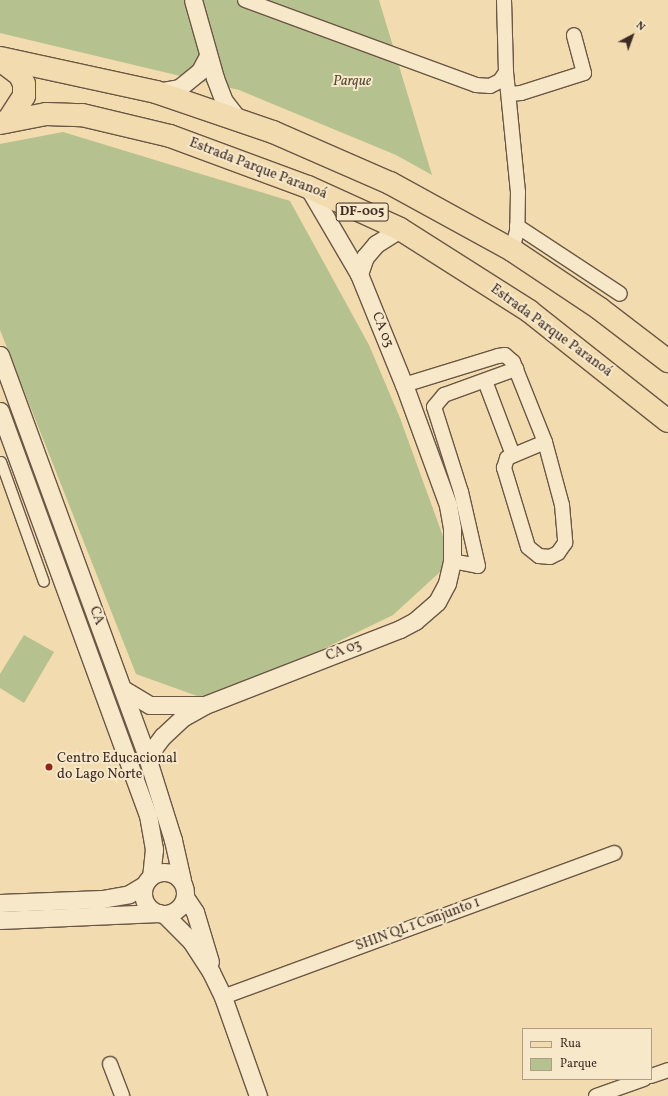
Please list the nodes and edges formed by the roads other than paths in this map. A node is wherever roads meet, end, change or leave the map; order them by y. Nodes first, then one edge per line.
1 (193, 0) edge
2 (245, 0) edge
3 (504, 0) edge
4 (574, 35) dead end
5 (208, 56) junction
6 (0, 59) edge
7 (506, 72) junction
8 (156, 92) junction
9 (508, 94) junction
10 (239, 120) junction
11 (4, 122) edge
12 (308, 187) junction
13 (517, 226) junction
14 (400, 230) junction
15 (512, 250) junction
16 (359, 274) junction
17 (620, 294) dead end
18 (0, 355) edge
19 (668, 361) edge
20 (516, 369) junction
21 (485, 381) junction
22 (404, 385) junction
23 (0, 411) edge
24 (668, 421) edge
25 (545, 442) junction
26 (513, 455) junction
27 (1, 464) edge
28 (452, 562) junction
29 (44, 582) dead end
30 (122, 688) junction
31 (205, 705) junction
32 (147, 757) junction
33 (614, 853) dead end
34 (182, 880) junction
35 (148, 881) junction
36 (185, 897) junction
37 (0, 903) edge
38 (162, 914) junction
39 (0, 920) edge
40 (211, 972) junction
41 (223, 997) junction
42 (110, 1064) dead end
43 (668, 1070) edge
44 (652, 1076) edge
45 (641, 1080) edge
46 (122, 1096) edge
47 (258, 1096) edge
48 (596, 1096) edge

1 - 5 street
2 - 7 street
3 - 7 street
4 - 9 street
5 - 8 street
5 - 10 street
6 - 8 main road, DF-005
6 - 11 main road
7 - 9 street
8 - 10 main road, DF-005
9 - 13 street
10 - 15 main road, DF-005
11 - 12 main road, Estrada Parque Paranoá / DF-005
12 - 14 main road, Estrada Parque Paranoá / DF-005
12 - 16 street, CA 03
13 - 15 street
13 - 17 street
14 - 16 street
14 - 24 main road, Estrada Parque Paranoá / DF-005
15 - 19 main road, DF-005
16 - 22 street, CA 03
18 - 30 street, CA
20 - 21 street
20 - 22 street
20 - 25 street
21 - 26 street
21 - 28 street
22 - 28 street, CA 03
23 - 35 street, CA
25 - 26 street
25 - 26 street
27 - 29 street
28 - 31 street, CA 03
30 - 31 street, CA 03
30 - 32 street, CA
31 - 32 street, CA 03
32 - 34 street, CA
33 - 41 street, SHIN QL 1 Conjunto 1
34 - 35 street
34 - 36 street
35 - 37 street
35 - 38 street
36 - 38 street
36 - 40 street
38 - 39 street
38 - 40 street
40 - 41 street
41 - 47 street
42 - 46 street
43 - 44 street
45 - 48 street

